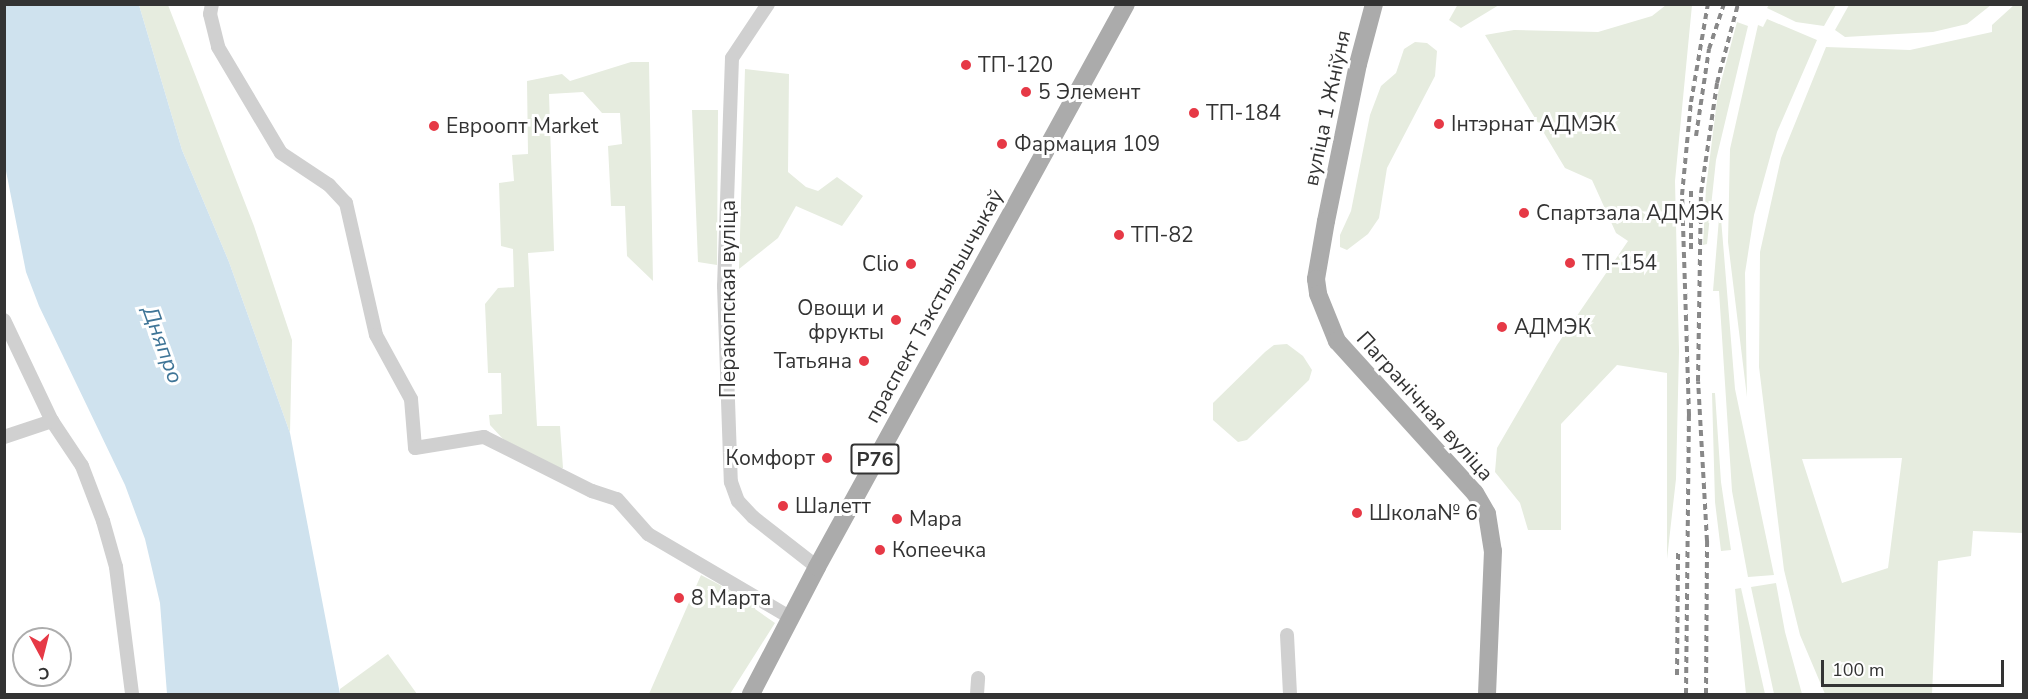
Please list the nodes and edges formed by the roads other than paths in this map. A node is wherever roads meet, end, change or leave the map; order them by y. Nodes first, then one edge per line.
1 (212, 4) edge
2 (768, 4) edge
3 (1126, 4) edge
4 (1374, 4) edge
5 (1326, 221) joint
6 (4, 320) edge
7 (52, 421) junction
8 (4, 437) edge
9 (816, 567) junction
10 (791, 618) junction
11 (1287, 635) dead end
12 (978, 678) dead end
13 (132, 694) edge
14 (751, 694) edge
15 (977, 694) edge
16 (1290, 694) edge
17 (1487, 694) edge

1 - 10 street
2 - 9 street, Перакопская вуліца
3 - 9 main road, праспект Тэкстыльшчыкаў / Р76
4 - 5 main road, вуліца 1 Жніўня
5 - 17 main road, Пагранічная вуліца
6 - 7 street
7 - 8 street
7 - 13 street
9 - 10 main road, праспект Тэкстыльшчыкаў / Р76
10 - 14 main road, праспект Тэкстыльшчыкаў / Р76
11 - 16 street
12 - 15 street

